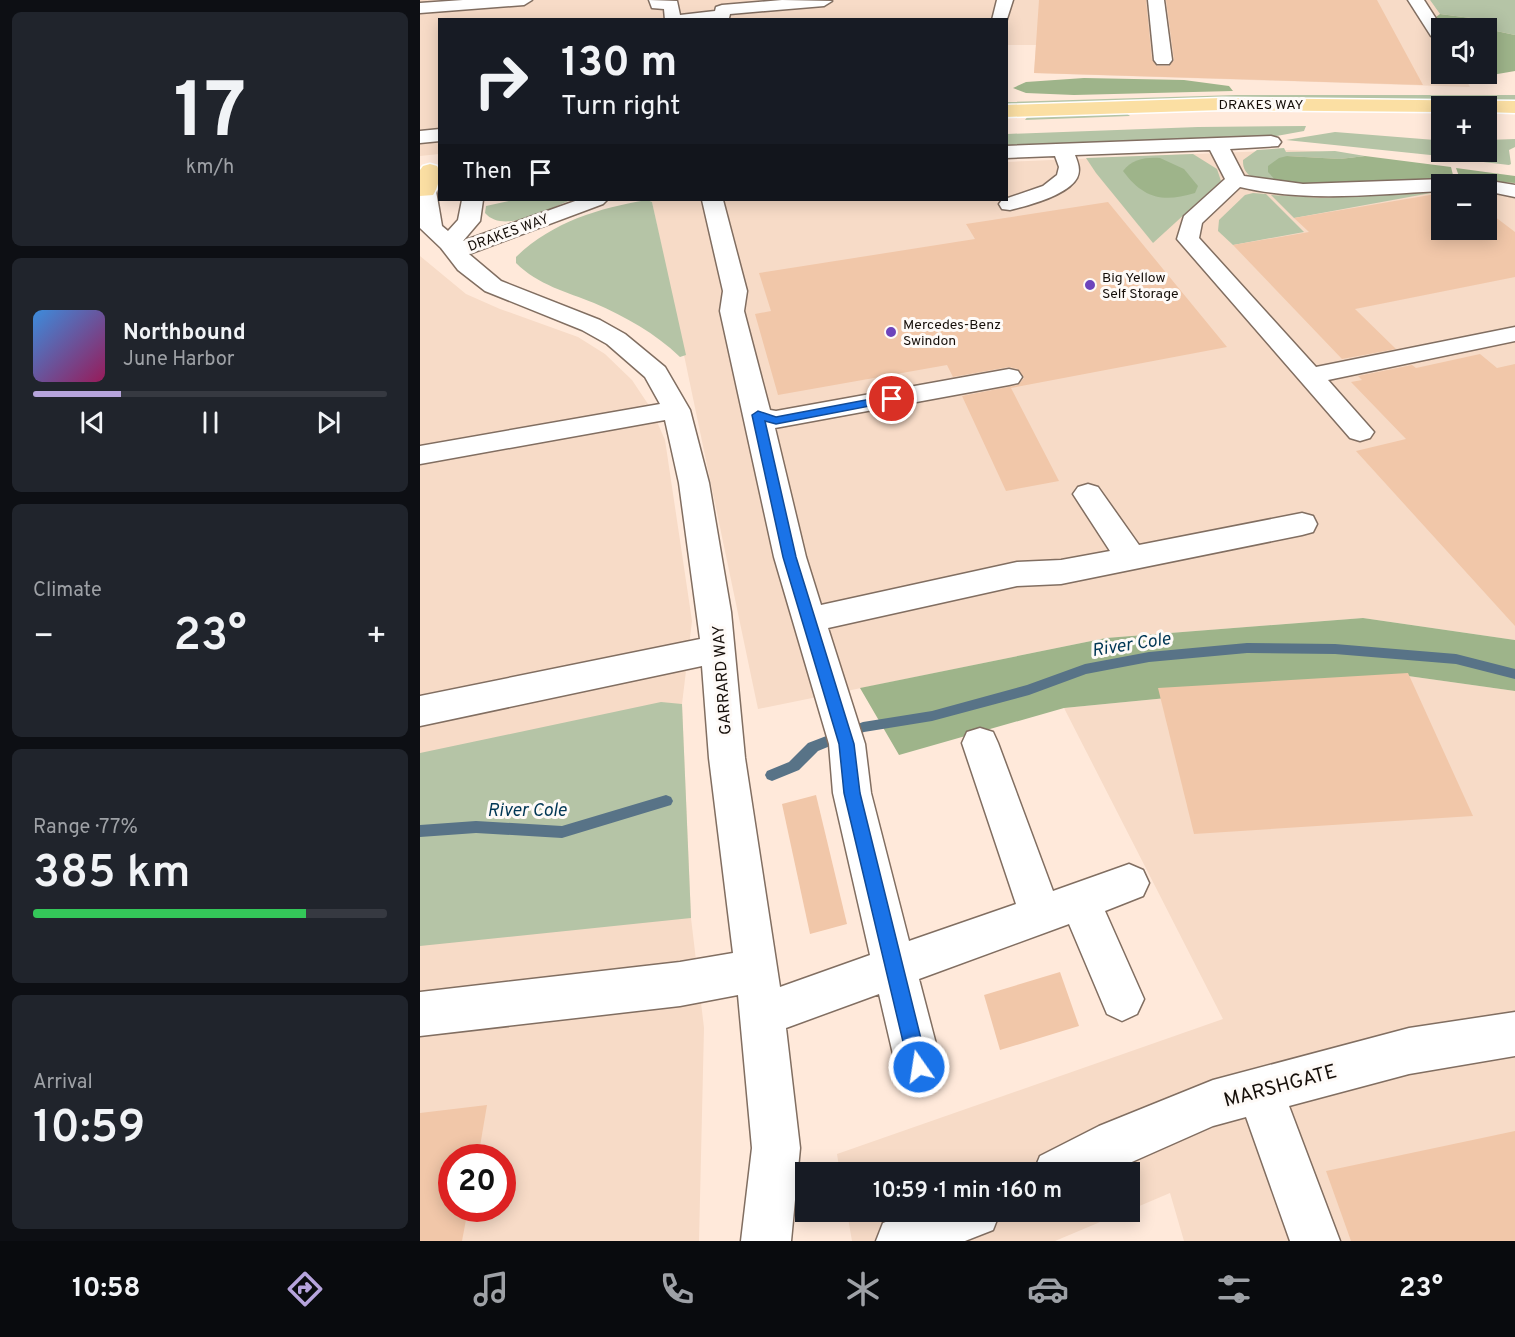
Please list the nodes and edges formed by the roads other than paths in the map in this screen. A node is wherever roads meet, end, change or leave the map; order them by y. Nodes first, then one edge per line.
1 (524, 0) edge
2 (657, 0) edge
3 (1005, 0) edge
4 (1156, 0) edge
5 (1416, 0) edge
6 (824, 1) edge
7 (420, 8) edge
8 (722, 11) edge
9 (770, 13) edge
10 (673, 18) edge
11 (689, 18) edge
12 (1000, 18) edge
13 (1431, 24) edge
14 (1163, 60) dead end
15 (1515, 107) edge
16 (1008, 111) edge
17 (438, 120) edge
18 (420, 122) edge
19 (1430, 124) dead end
20 (1008, 128) edge
21 (438, 135) edge
22 (420, 137) edge
23 (1271, 142) dead end
24 (1217, 144) junction
25 (1063, 149) junction
26 (1008, 152) edge
27 (1236, 180) junction
28 (429, 181) edge
29 (1431, 185) edge
30 (1497, 187) edge
31 (1515, 191) edge
32 (472, 201) edge
33 (593, 201) edge
34 (712, 201) edge
35 (1010, 204) dead end
36 (451, 247) junction
37 (1515, 334) edge
38 (1311, 376) junction
39 (1009, 377) dead end
40 (676, 410) junction
41 (758, 415) junction
42 (1360, 432) dead end
43 (420, 455) edge
44 (1088, 494) dead end
45 (1302, 524) dead end
46 (1131, 558) junction
47 (809, 620) junction
48 (718, 649) junction
49 (420, 711) edge
50 (980, 742) dead end
51 (1129, 883) dead end
52 (1080, 901) junction
53 (1041, 915) junction
54 (895, 967) junction
55 (755, 971) junction
56 (1122, 999) dead end
57 (420, 1014) edge
58 (763, 1015) junction
59 (1515, 1034) edge
60 (919, 1067) dead end
61 (1260, 1090) junction
62 (1079, 1162) edge
63 (949, 1222) edge
64 (766, 1241) edge
65 (901, 1241) edge
66 (1315, 1241) edge

1 - 7 street
2 - 10 street
3 - 12 street
4 - 14 street
5 - 13 street
6 - 9 street
8 - 9 street
8 - 11 street
15 - 16 main road, DRAKES WAY
17 - 18 street
19 - 20 main road, DRAKES WAY
21 - 22 street
23 - 24 street
24 - 25 street
24 - 27 street
25 - 26 street
25 - 35 street
27 - 29 street
27 - 38 street
28 - 36 street, GARRARD WAY
30 - 31 street
32 - 36 street
33 - 36 street, DRAKES WAY
34 - 41 street
36 - 40 street, GARRARD WAY
37 - 38 street
38 - 42 street
39 - 41 street
40 - 43 street
40 - 48 street, GARRARD WAY
41 - 47 street
44 - 46 street
45 - 46 street
46 - 47 street
47 - 54 street
48 - 49 street
48 - 55 street, GARRARD WAY
50 - 53 street
51 - 52 street
52 - 53 street
52 - 56 street
53 - 54 street
54 - 58 street
54 - 60 street
55 - 57 street
55 - 58 street, GARRARD WAY
58 - 64 street, GARRARD WAY
59 - 61 street, MARSHGATE
61 - 62 street, MARSHGATE
61 - 66 street
63 - 65 street

